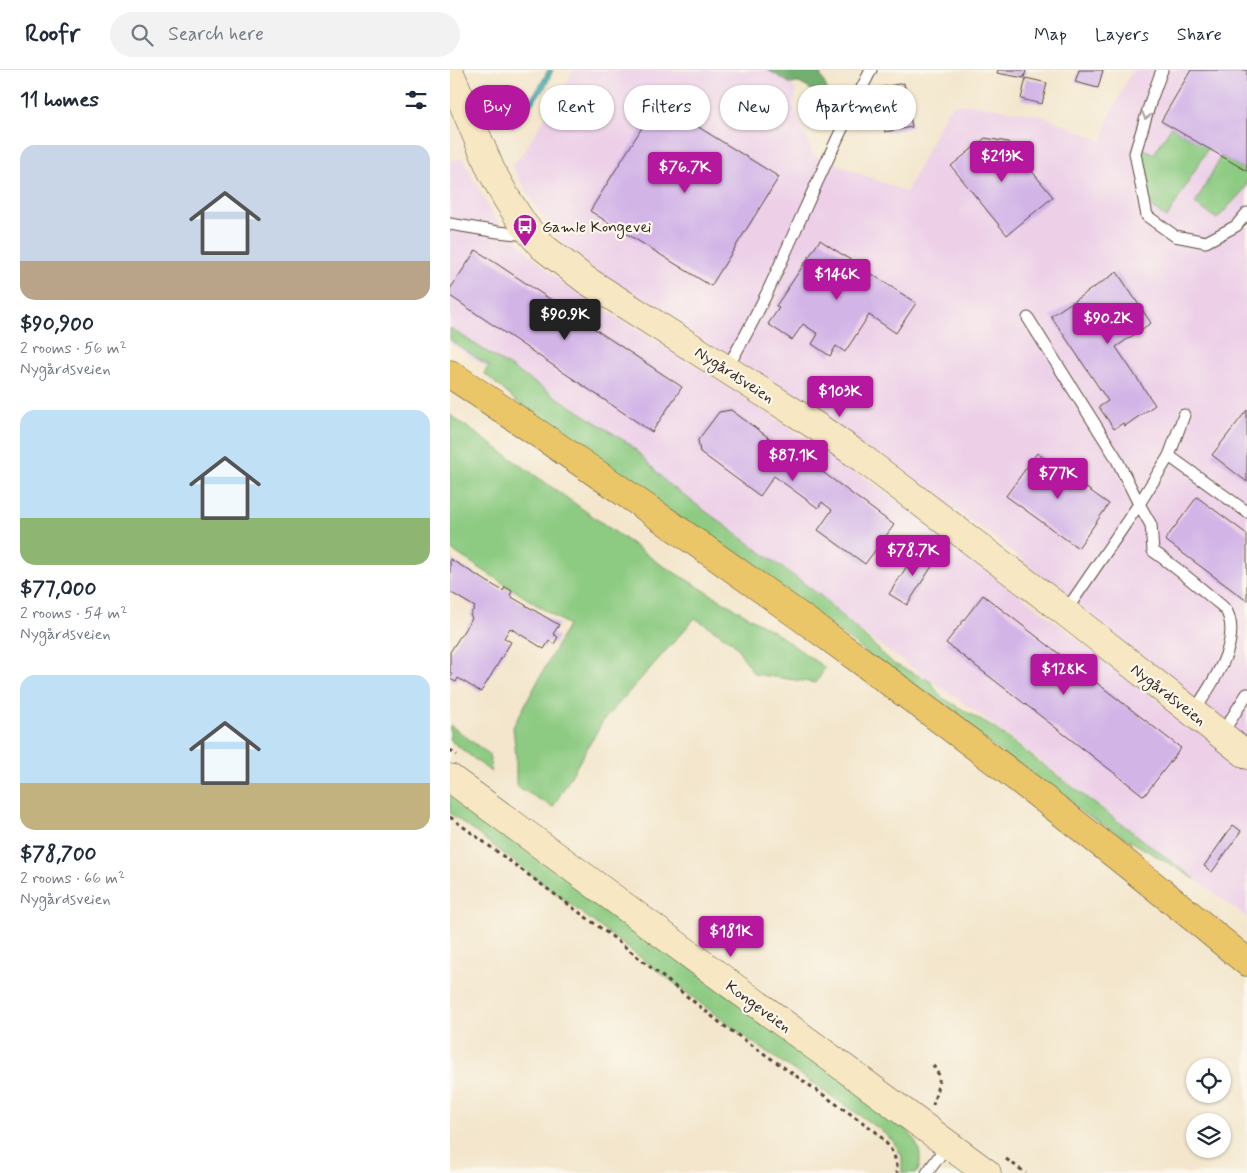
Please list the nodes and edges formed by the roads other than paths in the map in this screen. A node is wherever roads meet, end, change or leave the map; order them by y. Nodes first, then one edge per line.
1 (870, 70) edge
2 (1162, 70) edge
3 (450, 73) edge
4 (1247, 213) edge
5 (450, 224) edge
6 (531, 235) junction
7 (1028, 318) dead end
8 (726, 369) junction
9 (450, 374) edge
10 (450, 392) edge
11 (1184, 415) dead end
12 (1168, 456) junction
13 (1139, 504) junction
14 (1247, 512) edge
15 (1066, 612) junction
16 (1247, 694) edge
17 (1193, 713) junction
18 (1221, 735) junction
19 (1247, 755) edge
20 (450, 778) edge
21 (1247, 962) edge
22 (1247, 978) edge
23 (948, 1144) junction
24 (927, 1173) edge
25 (986, 1173) edge

1 - 8 lane
2 -> 4 lane
3 - 6 street, Nygårdsveien
5 - 6 lane
6 - 8 street, Nygårdsveien
7 - 13 lane
8 - 15 street, Nygårdsveien
9 - 21 highway
10 - 22 highway
11 - 12 lane
12 - 13 lane
12 - 14 lane
13 - 15 lane
13 - 17 lane
15 - 17 street, Nygårdsveien
16 - 18 lane
17 - 18 street, Nygårdsveien
18 - 19 street, Nygårdsveien
20 - 23 street, Kongeveien
23 - 24 lane
23 - 25 street, Kongeveien

